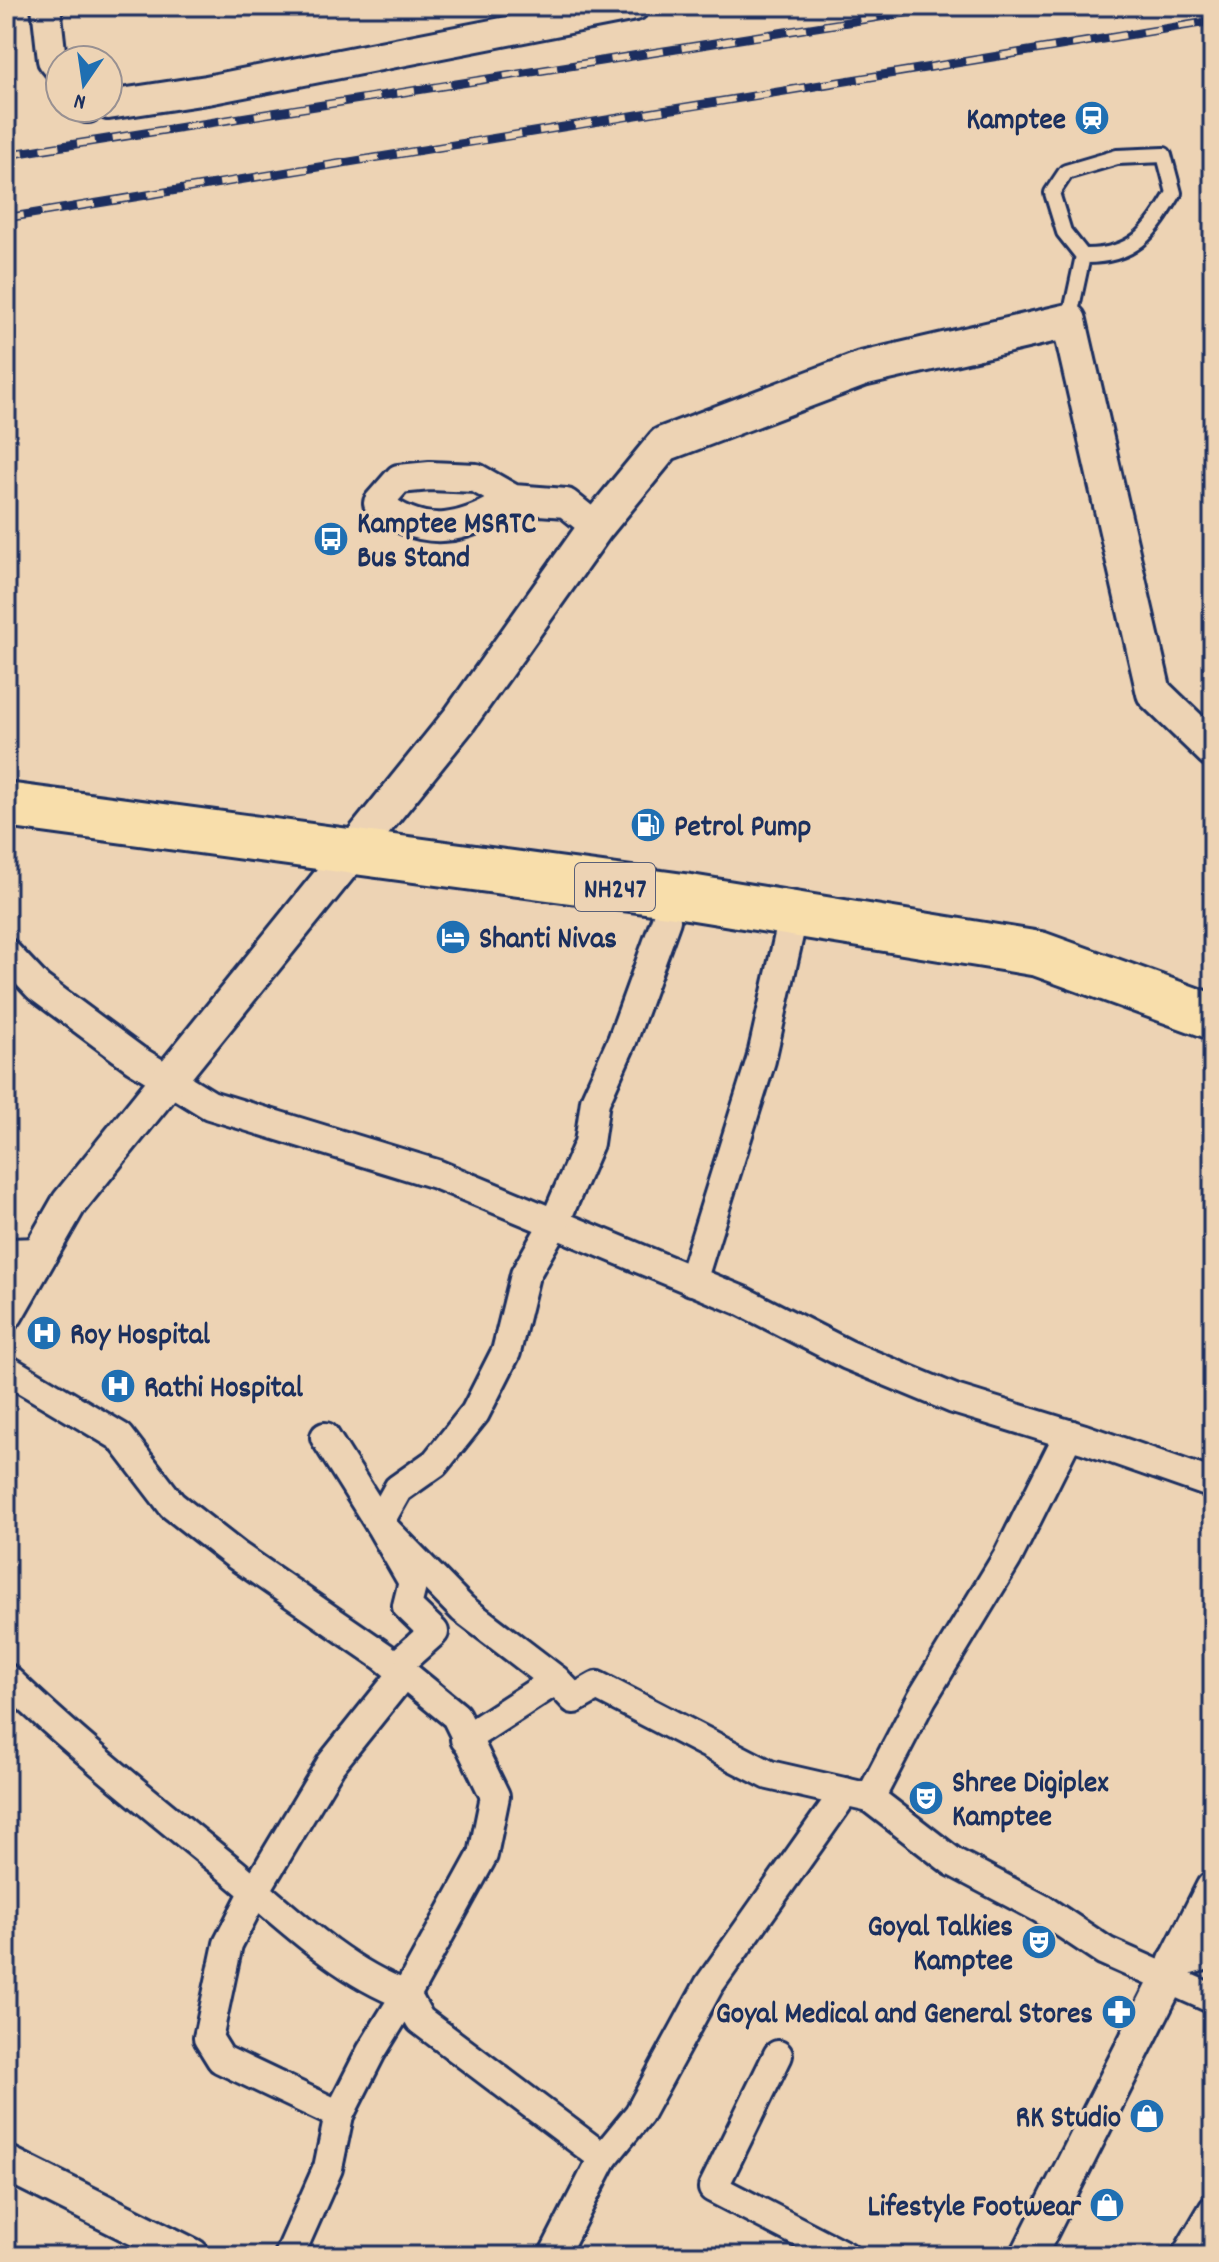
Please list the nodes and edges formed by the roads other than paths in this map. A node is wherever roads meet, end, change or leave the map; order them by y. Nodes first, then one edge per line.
1 (46, 6) edge
2 (635, 6) edge
3 (50, 44) edge
4 (124, 103) edge
5 (1083, 256) junction
6 (1069, 321) junction
7 (513, 499) dead end
8 (596, 527) junction
9 (1213, 750) edge
10 (6, 805) edge
11 (6, 826) edge
12 (341, 867) junction
13 (690, 914) junction
14 (789, 935) junction
15 (6, 953) edge
16 (1213, 1017) edge
17 (1213, 1036) edge
18 (168, 1081) junction
19 (554, 1224) junction
20 (42, 1252) junction
21 (6, 1253) edge
22 (692, 1281) junction
23 (6, 1313) edge
24 (6, 1369) edge
25 (1069, 1434) junction
26 (325, 1437) dead end
27 (1213, 1484) edge
28 (379, 1523) junction
29 (400, 1670) junction
30 (6, 1678) edge
31 (556, 1680) junction
32 (465, 1739) junction
33 (857, 1795) junction
34 (1213, 1889) edge
35 (255, 1891) junction
36 (1213, 1947) edge
37 (1172, 1970) junction
38 (406, 1995) junction
39 (1213, 1999) edge
40 (778, 2055) dead end
41 (339, 2115) junction
42 (603, 2158) junction
43 (6, 2163) edge
44 (1213, 2210) edge
45 (192, 2256) edge
46 (289, 2256) edge
47 (553, 2256) edge
48 (845, 2256) edge
49 (1028, 2256) edge
50 (1186, 2256) edge

1 - 3 street
2 - 4 street
5 - 5 lane
5 - 6 lane
6 - 8 street
6 - 9 street
7 - 8 street
8 - 12 street
10 - 12 highway, NH247
11 - 12 highway, NH247
12 - 13 highway, NH247
12 - 18 street
13 - 14 highway, NH247
13 - 16 highway, NH247
13 - 19 street
14 - 17 highway, NH247
14 - 22 street
15 - 18 street
18 - 19 street
18 - 20 street
19 - 22 street
19 - 28 street
20 - 21 street
20 - 23 street
22 - 25 street
24 - 29 street
25 - 27 street
25 - 33 street
26 - 28 street
28 - 29 street
28 - 31 street
29 - 32 street
29 - 35 street
30 - 35 street
31 - 32 street
31 - 33 street
32 - 38 street
33 - 37 street
33 - 42 street
34 - 37 street
35 - 38 street
35 - 41 street
36 - 37 street
37 - 39 street
37 - 49 street
38 - 41 street
38 - 42 street
40 - 48 street
41 - 46 street
42 - 47 street
43 - 45 street
44 - 50 street

